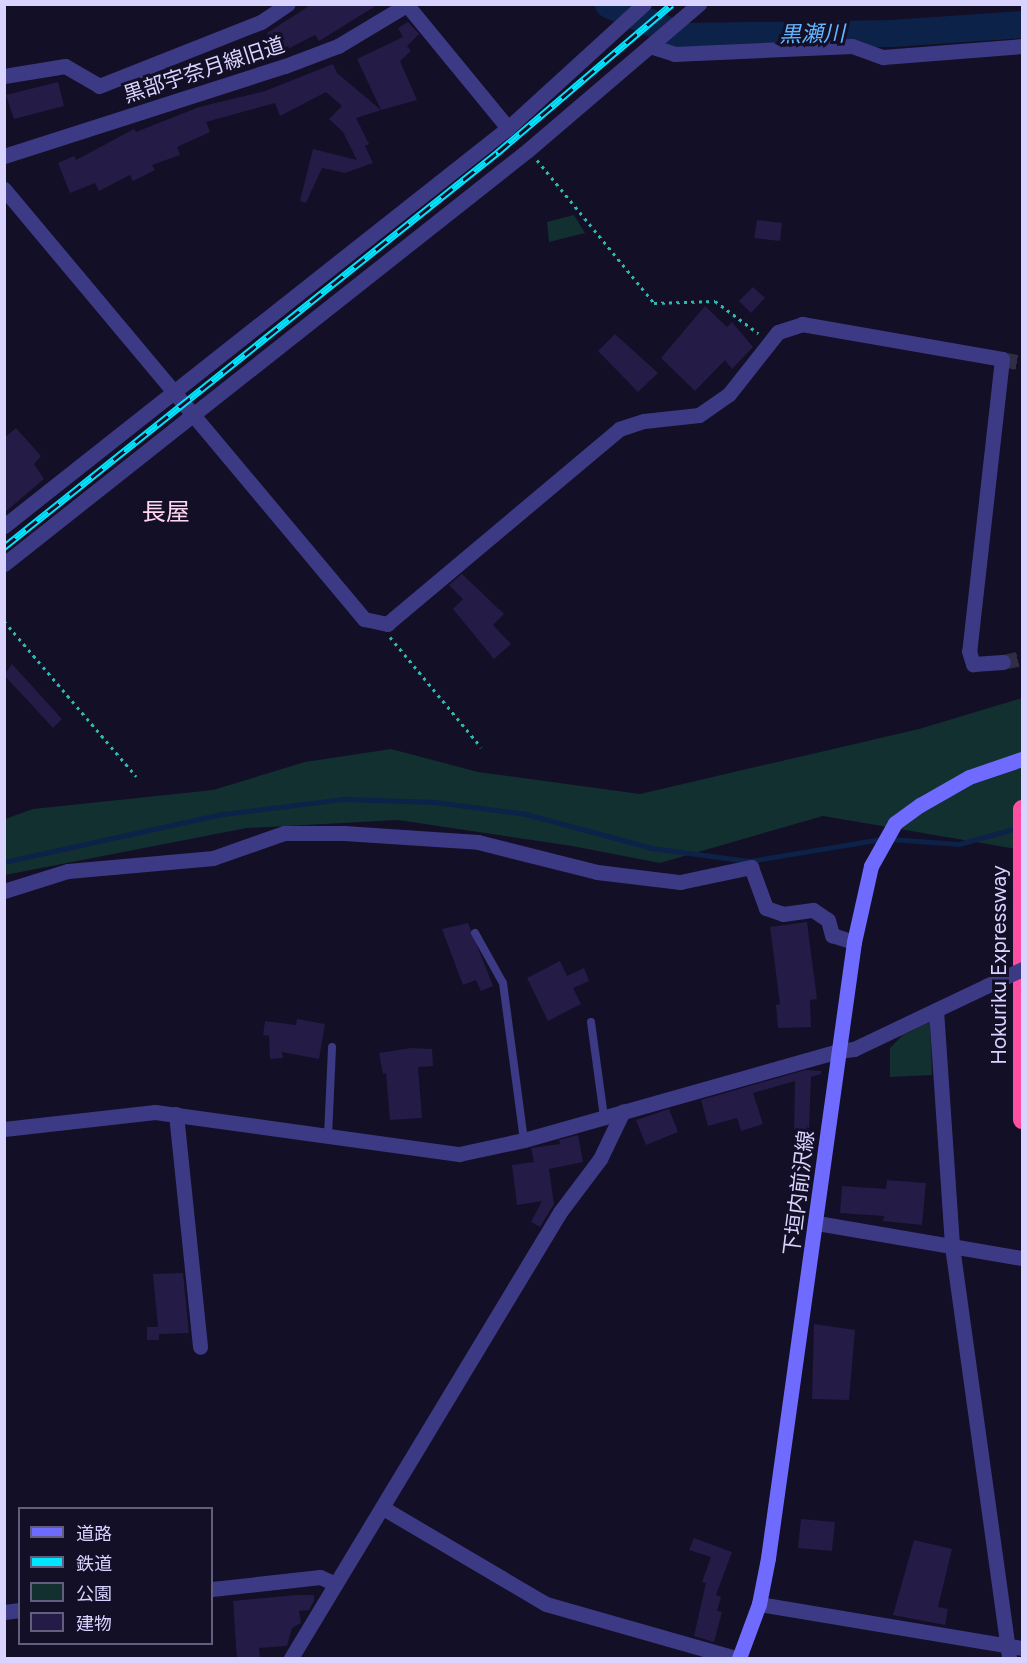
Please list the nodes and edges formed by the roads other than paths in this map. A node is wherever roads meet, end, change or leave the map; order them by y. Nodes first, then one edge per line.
1 (288, 4) edge
2 (644, 4) edge
3 (699, 4) edge
4 (408, 5) edge
5 (653, 43) junction
6 (1023, 46) edge
7 (4, 76) edge
8 (507, 128) junction
9 (4, 156) edge
10 (4, 189) edge
11 (173, 391) junction
12 (194, 413) junction
13 (4, 526) edge
14 (4, 564) edge
15 (1003, 662) tunnel mouth
16 (1023, 759) edge
17 (1023, 809) edge
18 (4, 891) edge
19 (475, 933) dead end
20 (854, 942) junction
21 (1023, 969) edge
22 (936, 1010) junction
23 (591, 1022) dead end
24 (332, 1047) dead end
25 (838, 1051) junction
26 (623, 1111) junction
27 (176, 1114) junction
28 (604, 1117) junction
29 (1023, 1120) edge
30 (4, 1129) edge
31 (328, 1136) junction
32 (524, 1140) junction
33 (817, 1223) junction
34 (952, 1246) junction
35 (1023, 1258) edge
36 (200, 1347) dead end
37 (383, 1508) junction
38 (336, 1584) junction
39 (213, 1589) edge
40 (759, 1604) junction
41 (1023, 1648) edge
42 (1008, 1653) edge
43 (291, 1659) edge
44 (737, 1659) edge

1 - 7 street
2 - 8 street
3 - 5 street
4 - 8 street
4 - 9 street, 黒部宇奈月線旧道
5 - 6 street
5 - 12 street
8 - 11 street
10 - 11 street
11 - 12 street
11 - 13 street
12 - 14 street
12 - 15 street
16 - 20 main road, 下垣内前沢線
17 - 29 highway, Hokuriku Expressway
18 - 20 street
19 - 32 lane
20 - 25 main road, 下垣内前沢線
21 - 22 street, bridge
22 - 25 street
22 - 34 street
23 - 28 lane
24 - 31 lane
25 - 26 street
25 - 33 main road, 下垣内前沢線
26 - 28 street
26 - 37 street
27 - 30 street
27 - 31 street
27 - 36 street
28 - 32 street
31 - 32 street
33 - 34 street
33 - 40 main road, 下垣内前沢線
34 - 35 street
34 - 42 street
37 - 38 street
37 - 44 street
38 - 39 street
38 - 43 street
40 - 42 street
40 - 44 main road, 下垣内前沢線
41 - 42 street

